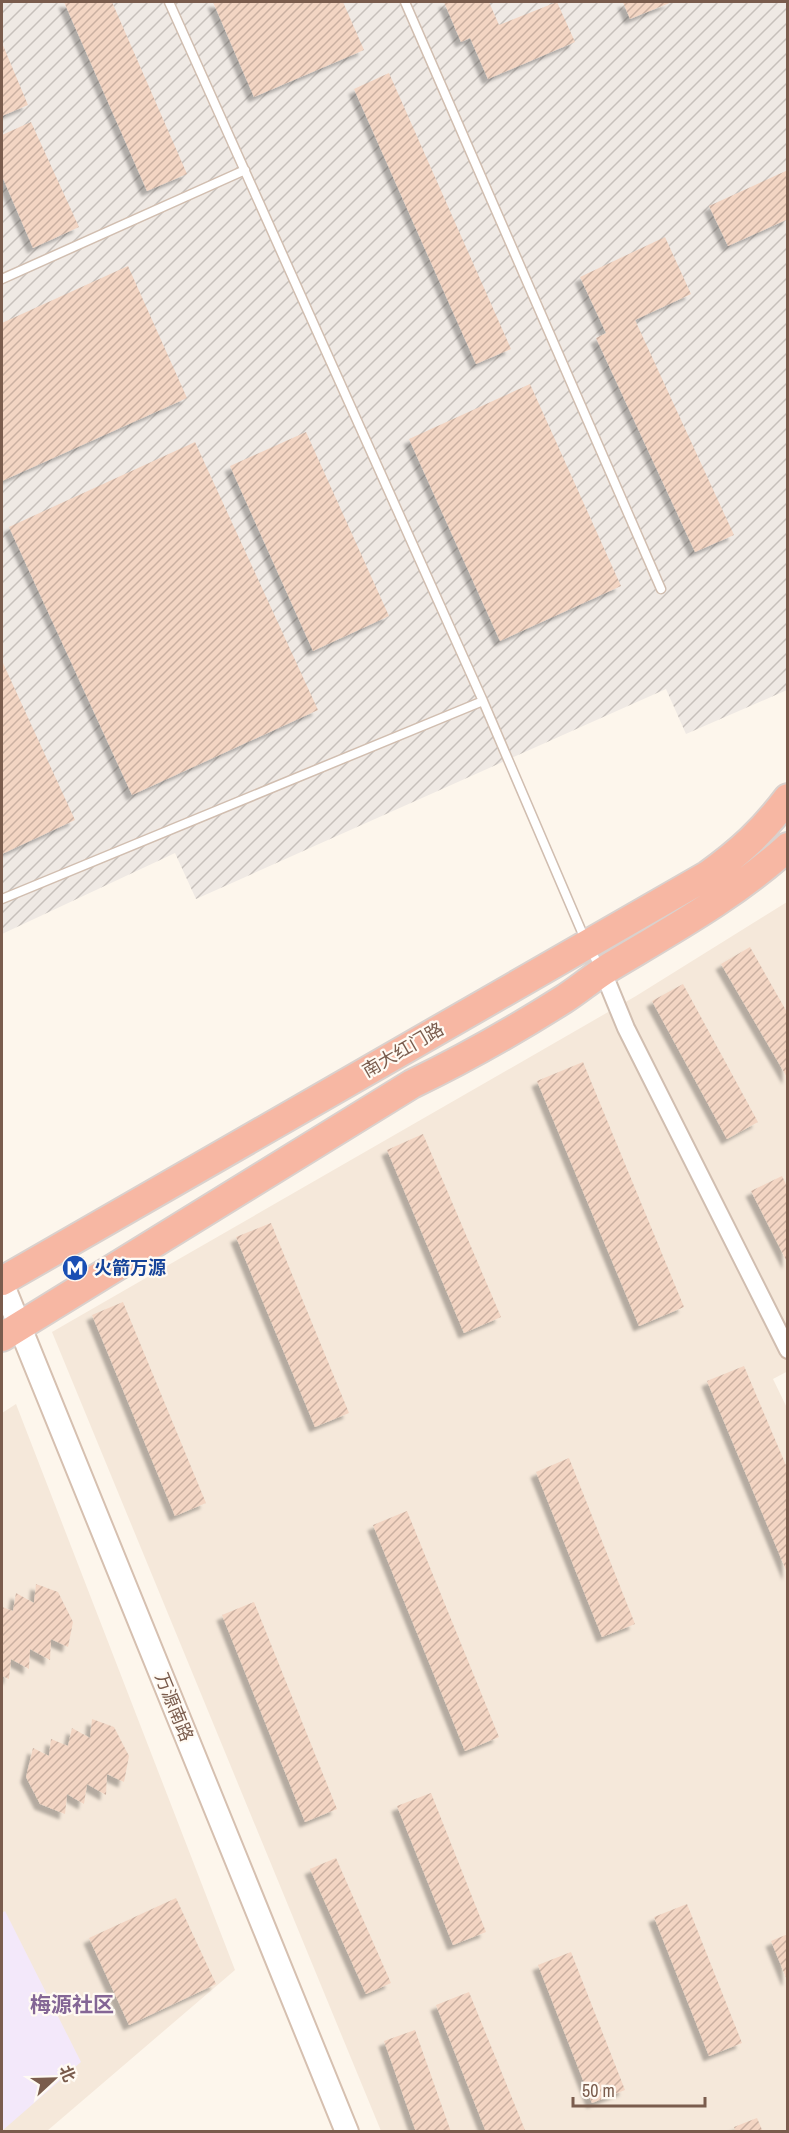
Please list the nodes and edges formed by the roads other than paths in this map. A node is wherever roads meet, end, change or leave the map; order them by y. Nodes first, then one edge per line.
1 (169, 2) edge
2 (405, 2) edge
3 (245, 170) junction
4 (2, 279) edge
5 (661, 589) dead end
6 (483, 701) junction
7 (788, 798) edge
8 (788, 847) edge
9 (788, 854) edge
10 (747, 880) junction
11 (2, 899) edge
12 (587, 944) junction
13 (603, 972) junction
14 (2, 1282) edge
15 (10, 1331) edge
16 (788, 1350) edge
17 (347, 2132) edge

1 - 3 lane
2 - 5 lane
3 - 4 lane
3 - 6 lane
6 - 11 lane
6 - 12 lane
7 - 12 highway, 南大红门路
8 - 10 highway, 南大红门路
9 - 10 street
10 - 13 highway, 南大红门路
12 - 13 lane
12 - 14 highway, 南大红门路
13 - 15 highway, 南大红门路
13 - 16 street
14 - 15 street, 万源南路
15 - 17 street, 万源南路

